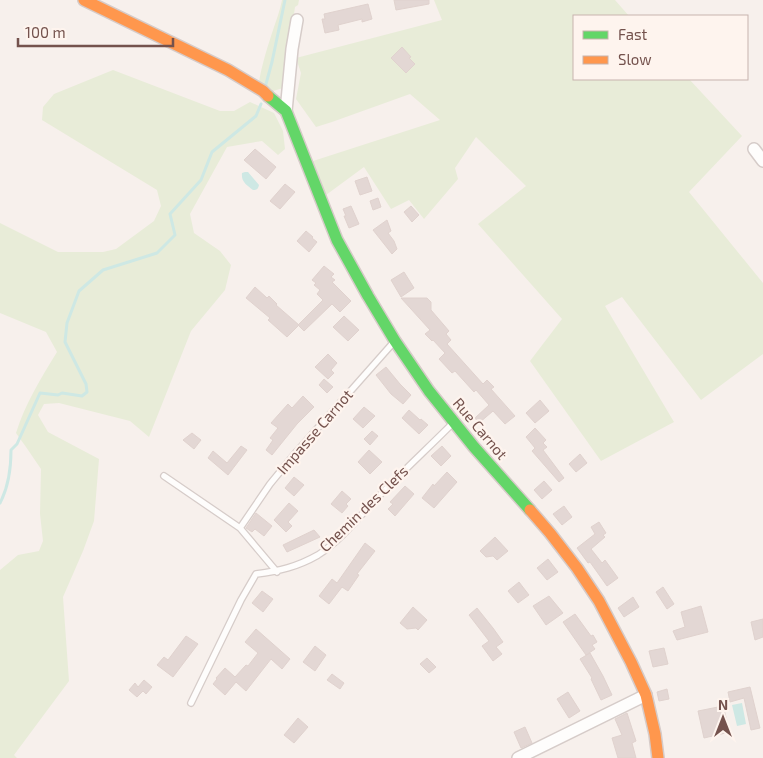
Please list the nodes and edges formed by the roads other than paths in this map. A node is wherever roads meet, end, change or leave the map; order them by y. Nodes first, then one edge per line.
1 (84, 0) edge
2 (297, 20) dead end
3 (286, 111) junction
4 (754, 149) dead end
5 (763, 161) edge
6 (395, 341) junction
7 (454, 423) junction
8 (164, 476) dead end
9 (240, 528) junction
10 (277, 572) junction
11 (646, 695) junction
12 (191, 704) dead end
13 (518, 758) edge
14 (658, 758) edge

1 - 3 street
2 - 3 street
3 - 6 street, Rue Carnot
4 - 5 street
6 - 7 street, Rue Carnot
6 - 9 lane, Impasse Carnot
7 - 10 lane, Chemin des Clefs
7 - 11 street, Rue Carnot
8 - 9 lane
9 - 10 lane
10 - 12 lane, Chemin des Clefs
11 - 13 street
11 - 14 street, Rue Carnot

